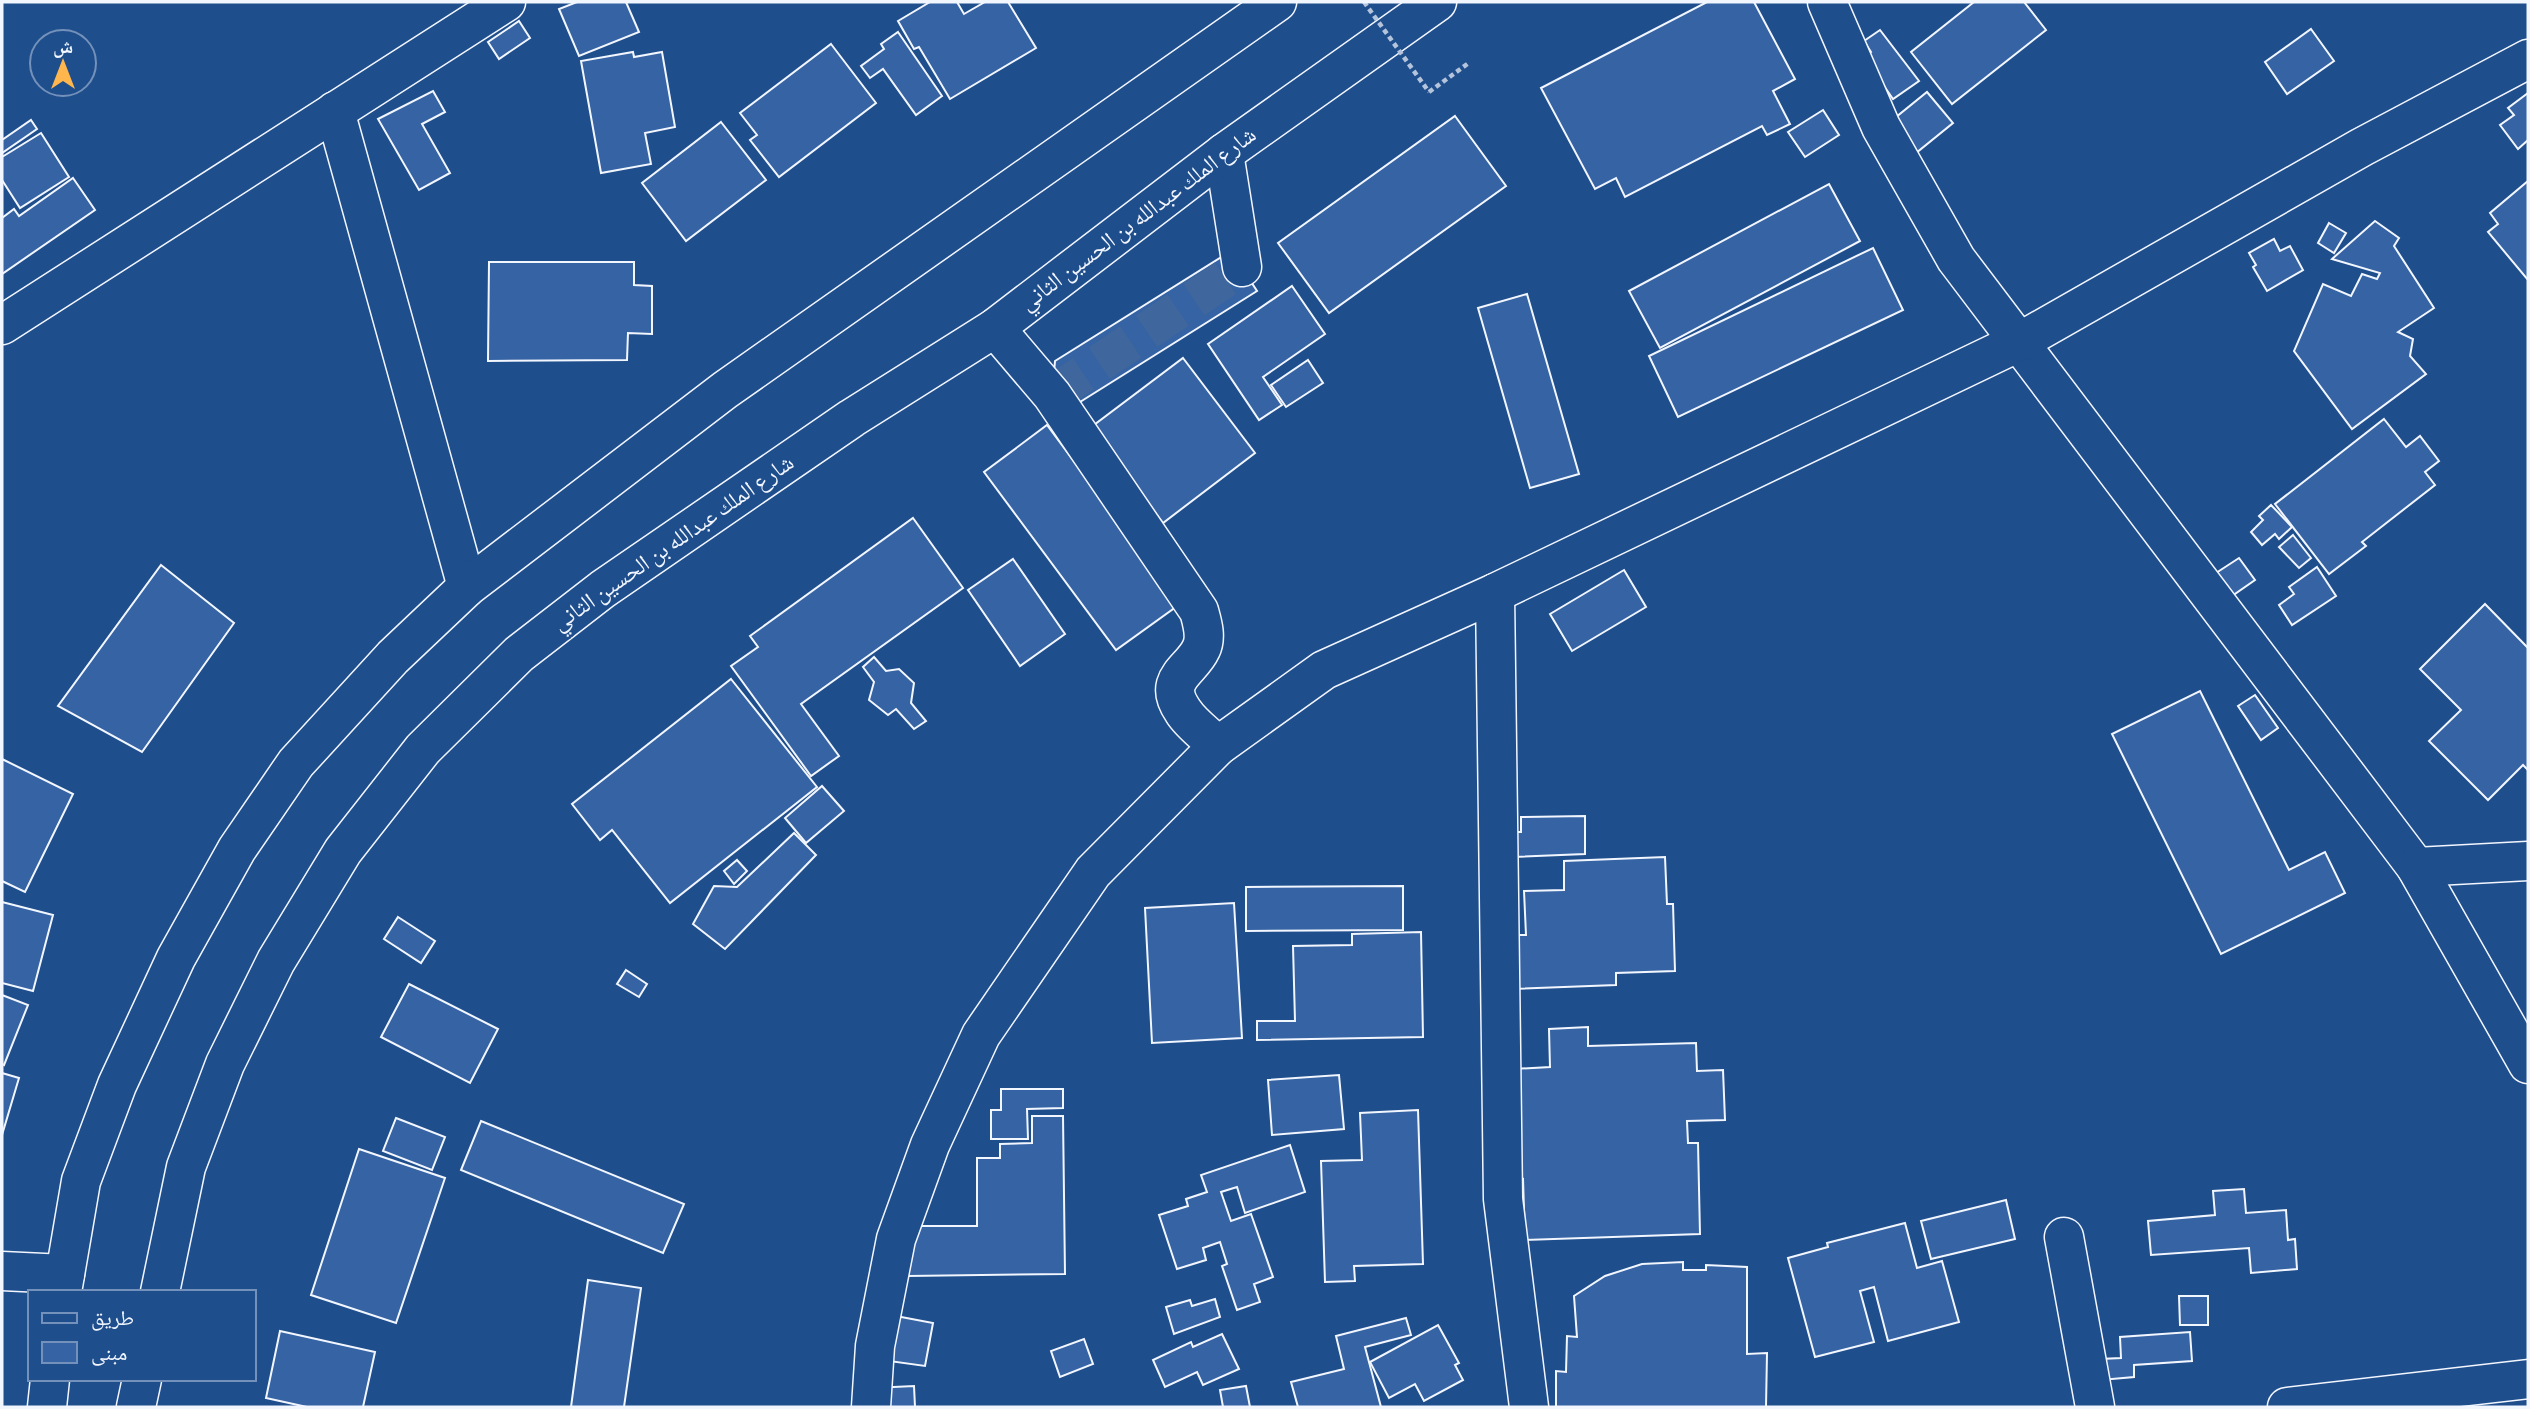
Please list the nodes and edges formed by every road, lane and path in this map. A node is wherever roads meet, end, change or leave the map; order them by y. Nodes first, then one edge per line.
1 (506, 2) edge
2 (1277, 2) edge
3 (1364, 2) edge
4 (1437, 2) edge
5 (1826, 2) edge
6 (2528, 59) edge
7 (1470, 62) dead end
8 (335, 111) junction
9 (1224, 153) junction
10 (1242, 267) dead end
11 (2, 325) edge
12 (995, 328) junction
13 (2021, 341) junction
14 (467, 587) junction
15 (1494, 593) junction
16 (1218, 746) junction
17 (2528, 860) edge
18 (2416, 867) junction
19 (2528, 1064) edge
20 (2064, 1237) dead end
21 (2, 1271) edge
22 (63, 1283) edge
23 (160, 1290) edge
24 (2528, 1380) edge
25 (50, 1381) edge
26 (142, 1381) edge
27 (47, 1407) edge
28 (136, 1407) edge
29 (871, 1407) edge
30 (1529, 1407) edge
31 (2095, 1407) edge
32 (2287, 1407) edge

1 - 8 main road
2 - 14 main road
3 - 7 path, bridge
4 - 9 main road, شارع الملك عبدالله بن الحسين الثاني
5 - 13 main road
6 - 13 main road
8 - 11 main road
8 - 14 main road
9 - 10 main road
9 - 12 main road, شارع الملك عبدالله بن الحسين الثاني
12 - 16 main road
12 - 23 main road, شارع الملك عبدالله بن الحسين الثاني
13 - 15 main road
13 - 18 main road
14 - 22 main road
15 - 16 main road
15 - 30 main road
16 - 29 main road
17 - 18 main road
18 - 19 main road
20 - 31 main road
21 - 22 main road
24 - 32 main road
25 - 27 main road
26 - 28 main road

